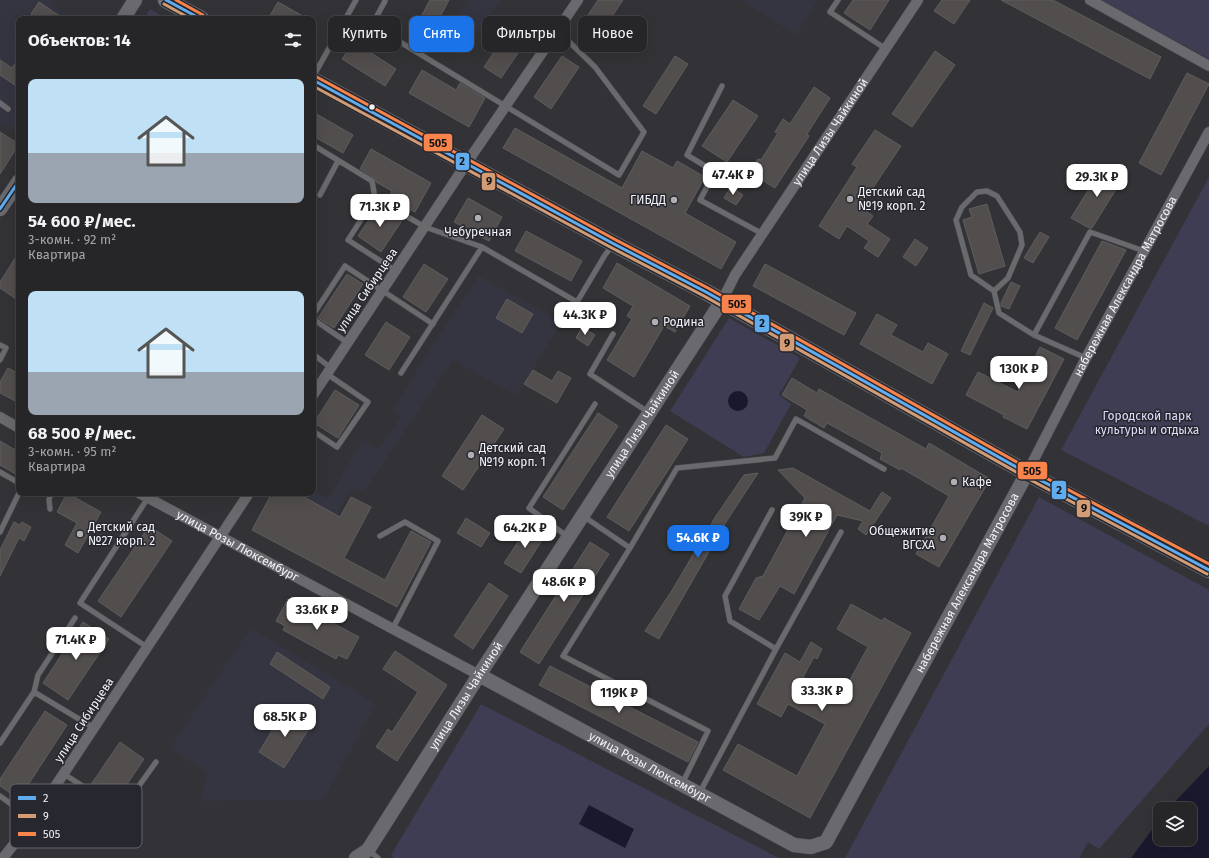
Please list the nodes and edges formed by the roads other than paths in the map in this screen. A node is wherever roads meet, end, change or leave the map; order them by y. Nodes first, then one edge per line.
1 (135, 0) edge
2 (166, 0) edge
3 (356, 0) edge
4 (578, 0) edge
5 (838, 0) edge
6 (918, 0) edge
7 (1090, 0) edge
8 (385, 1) dead end
9 (125, 16) edge
10 (195, 16) edge
11 (567, 16) edge
12 (570, 43) edge
13 (887, 49) junction
14 (542, 52) edge
15 (1209, 66) edge
16 (316, 72) edge
17 (316, 82) edge
18 (722, 86) dead end
19 (0, 103) edge
20 (506, 106) junction
21 (8, 109) dead end
22 (1209, 132) edge
23 (316, 147) edge
24 (338, 161) junction
25 (466, 164) junction
26 (16, 184) edge
27 (320, 195) dead end
28 (375, 198) junction
29 (1, 205) edge
30 (425, 227) junction
31 (764, 234) junction
32 (614, 244) junction
33 (482, 248) junction
34 (1144, 251) junction
35 (396, 271) junction
36 (383, 291) junction
37 (994, 291) junction
38 (722, 301) junction
39 (316, 310) edge
40 (316, 321) edge
41 (433, 324) junction
42 (613, 334) dead end
43 (1034, 335) junction
44 (348, 343) junction
45 (0, 345) edge
46 (316, 357) edge
47 (1086, 358) junction
48 (0, 360) edge
49 (329, 371) junction
50 (401, 373) dead end
51 (316, 390) edge
52 (595, 404) dead end
53 (648, 413) junction
54 (0, 418) edge
55 (16, 426) edge
56 (316, 433) edge
57 (884, 469) dead end
58 (0, 472) edge
59 (1027, 472) junction
60 (16, 481) edge
61 (18, 496) edge
62 (50, 496) edge
63 (150, 496) edge
64 (244, 496) edge
65 (50, 509) dead end
66 (772, 510) dead end
67 (583, 515) junction
68 (0, 532) edge
69 (841, 532) dead end
70 (380, 536) dead end
71 (220, 537) junction
72 (568, 537) junction
73 (630, 548) junction
74 (1209, 570) edge
75 (75, 618) dead end
76 (393, 628) junction
77 (147, 647) junction
78 (776, 649) junction
79 (479, 675) junction
80 (34, 692) junction
81 (94, 728) junction
82 (0, 744) edge
83 (156, 762) dead end
84 (64, 774) junction
85 (57, 784) edge
86 (79, 784) edge
87 (140, 784) edge
88 (681, 785) junction
89 (699, 795) junction
90 (0, 796) edge
91 (10, 803) edge
92 (826, 842) joint
93 (11, 848) edge
94 (373, 854) edge
95 (3, 858) edge
96 (356, 858) edge

1 - 9 street
2 - 10 main road
3 - 16 lane
4 - 11 street, улица Сибирцева
5 - 13 lane
6 - 13 street, улица Лизы Чайкиной
7 - 15 street
8 - 20 lane
12 - 20 lane
13 - 31 street, улица Лизы Чайкиной
14 - 20 street, улица Сибирцева
17 - 25 main road
18 - 31 lane
19 - 21 lane
20 - 25 street, улица Сибирцева
22 - 34 street, набережная Александра Матросова
23 - 24 lane
24 - 27 lane
24 - 28 lane
25 - 30 street, улица Сибирцева
25 - 32 main road
26 - 29 street
28 - 30 lane
28 - 35 lane
30 - 33 lane
30 - 35 street, улица Сибирцева
31 - 38 street, улица Лизы Чайкиной
32 - 33 lane
32 - 38 main road
33 - 41 lane
34 - 43 lane
34 - 47 street, набережная Александра Матросова
35 - 36 street, улица Сибирцева
36 - 39 lane
36 - 41 lane
36 - 44 street, улица Сибирцева
37 - 37 lane
37 - 43 lane
38 - 53 street, улица Лизы Чайкиной
38 - 59 main road
40 - 44 lane
41 - 50 lane
42 - 53 lane
43 - 47 lane
44 - 49 street, улица Сибирцева
45 - 48 lane
46 - 49 lane
47 - 59 street, набережная Александра Матросова
49 - 51 street, улица Сибирцева
49 - 56 lane
52 - 72 lane
53 - 67 street, улица Лизы Чайкиной
54 - 55 street
57 - 73 lane
58 - 60 lane
59 - 74 main road
59 - 92 street, набережная Александра Матросова
61 - 68 lane
62 - 65 lane
63 - 71 street, улица Розы Люксембург
63 - 77 lane
64 - 71 street, улица Сибирцева
66 - 78 lane
67 - 72 street, улица Лизы Чайкиной
67 - 73 lane
69 - 78 lane
70 - 76 lane
71 - 76 street, улица Розы Люксембург
71 - 77 street, улица Сибирцева
72 - 79 street, улица Лизы Чайкиной
73 - 88 lane
75 - 80 lane
76 - 79 street, улица Розы Люксембург
77 - 81 street, улица Сибирцева
78 - 89 lane
79 - 88 street, улица Розы Люксембург
79 - 94 street, улица Лизы Чайкиной
80 - 81 lane
80 - 82 lane
81 - 84 street, улица Сибирцева
83 - 87 lane
84 - 85 street, улица Сибирцева
84 - 86 lane
88 - 89 street, улица Розы Люксембург
89 - 92 street, улица Розы Люксембург
90 - 91 lane
93 - 95 street, улица Сибирцева
94 - 96 street

